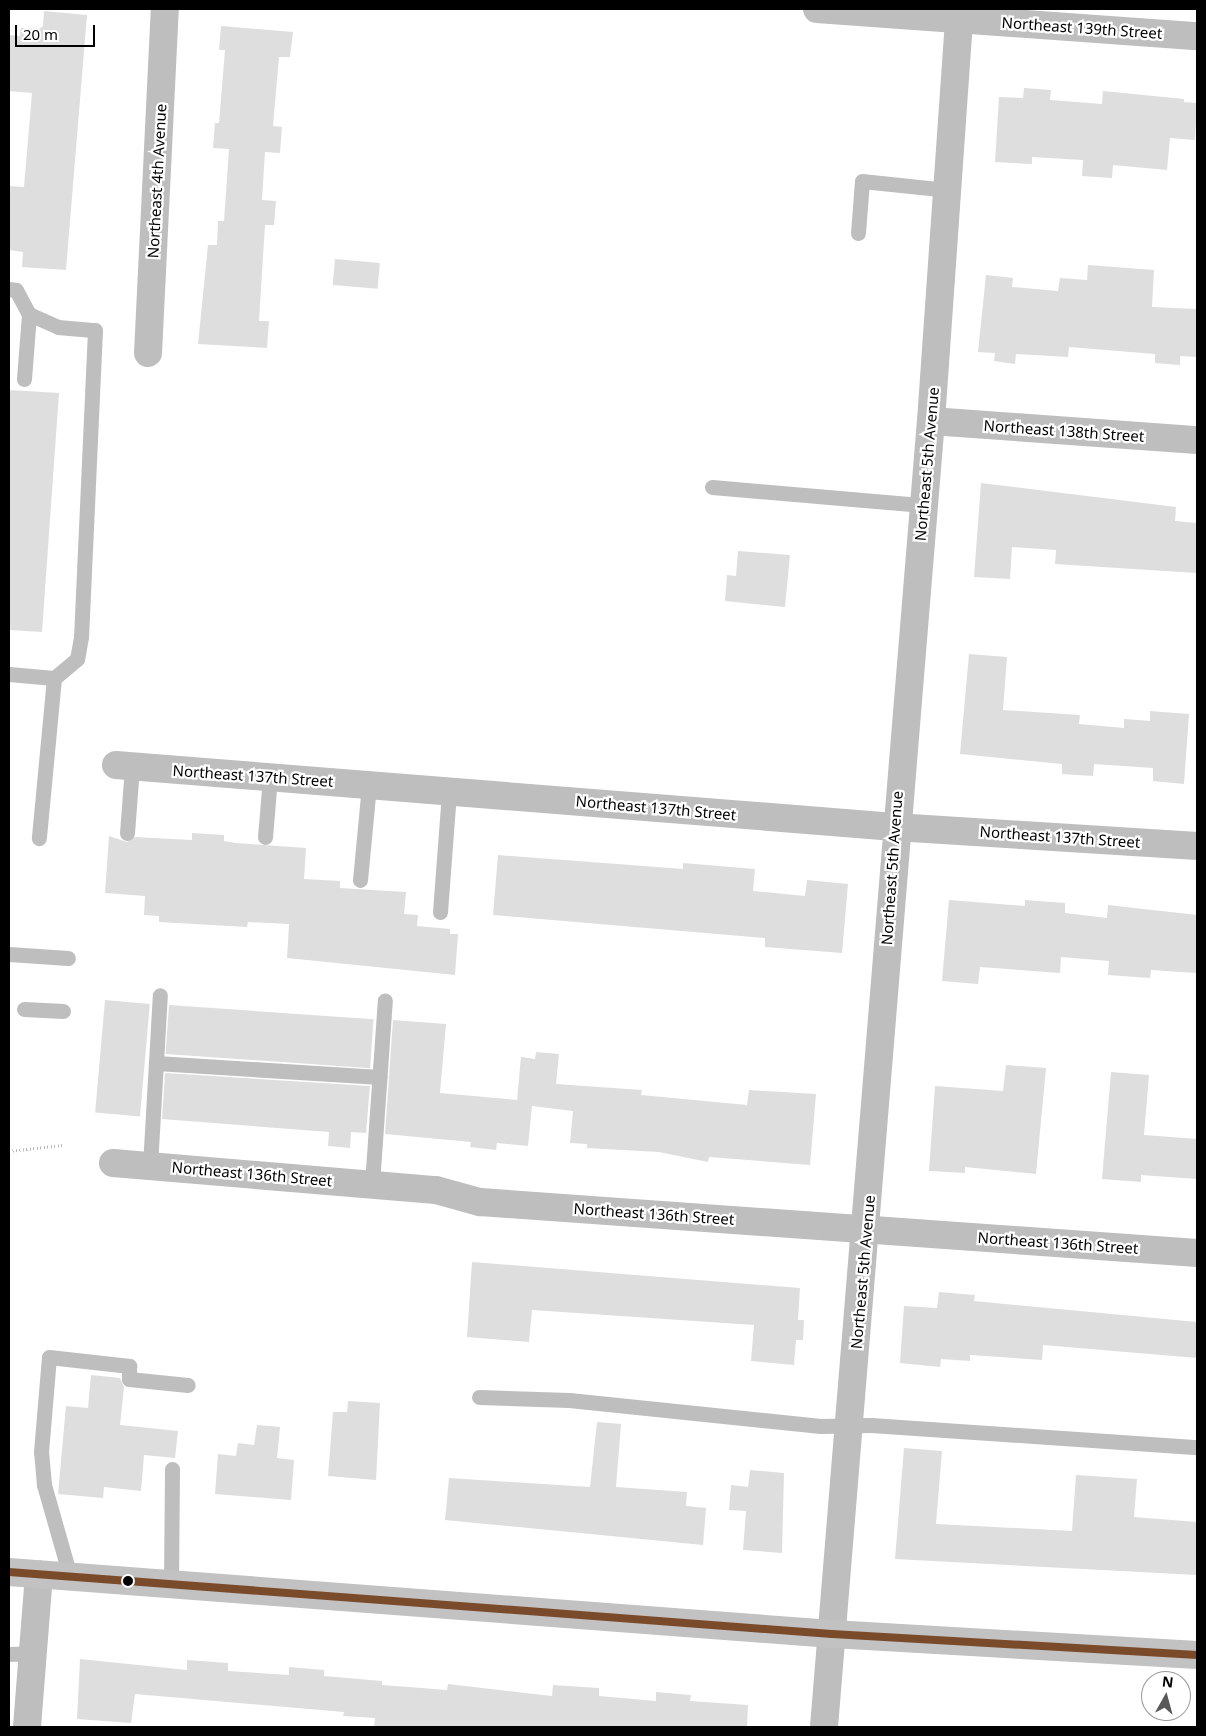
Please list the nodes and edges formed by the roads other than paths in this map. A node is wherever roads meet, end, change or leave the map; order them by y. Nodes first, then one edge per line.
1 (166, 9) edge
2 (817, 9) edge
3 (878, 11) edge
4 (959, 14) edge
5 (1197, 36) edge
6 (947, 190) junction
7 (858, 233) dead end
8 (9, 289) edge
9 (29, 314) junction
10 (148, 353) dead end
11 (24, 379) dead end
12 (931, 422) junction
13 (1197, 440) edge
14 (712, 487) dead end
15 (924, 505) junction
16 (9, 674) edge
17 (54, 678) junction
18 (124, 766) joint
19 (270, 778) junction
20 (369, 785) junction
21 (449, 792) junction
22 (895, 826) junction
23 (127, 833) dead end
24 (265, 837) dead end
25 (39, 838) dead end
26 (1197, 846) edge
27 (360, 880) dead end
28 (440, 912) dead end
29 (9, 954) edge
30 (68, 958) dead end
31 (160, 995) dead end
32 (385, 1000) dead end
33 (24, 1009) dead end
34 (63, 1011) dead end
35 (156, 1063) junction
36 (380, 1077) junction
37 (113, 1163) dead end
38 (150, 1166) junction
39 (372, 1184) junction
40 (866, 1229) junction
41 (1197, 1254) edge
42 (188, 1385) dead end
43 (479, 1397) dead end
44 (850, 1426) junction
45 (1197, 1447) edge
46 (172, 1468) dead end
47 (9, 1572) edge
48 (39, 1574) junction
49 (70, 1576) junction
50 (171, 1584) junction
51 (832, 1634) junction
52 (21, 1653) edge
53 (1197, 1655) edge
54 (27, 1727) edge
55 (824, 1727) edge

1 - 10 street, Northeast 4th Avenue
2 - 3 street, Northeast 139th Street
3 - 4 street, Northeast 139th Street
4 - 5 street, Northeast 139th Street
4 - 6 street, Northeast 5th Avenue
6 - 7 lane
6 - 12 street, Northeast 5th Avenue
8 - 9 lane
9 - 11 lane
9 - 17 lane
12 - 13 street, Northeast 138th Street
12 - 15 street, Northeast 5th Avenue
14 - 15 lane
15 - 22 street, Northeast 5th Avenue
16 - 17 lane
17 - 25 lane
18 - 19 street, Northeast 137th Street
18 - 23 lane
19 - 20 street, Northeast 137th Street
19 - 24 lane
20 - 21 street, Northeast 137th Street
20 - 27 lane
21 - 22 street, Northeast 137th Street
21 - 28 lane
22 - 26 street, Northeast 137th Street
22 - 40 street, Northeast 5th Avenue
29 - 30 lane
31 - 35 lane
32 - 36 lane
33 - 34 lane
35 - 36 lane
35 - 38 lane
36 - 39 lane
37 - 38 street, Northeast 136th Street
38 - 39 street, Northeast 136th Street
39 - 40 street, Northeast 136th Street
40 - 41 street, Northeast 136th Street
40 - 44 street, Northeast 5th Avenue
42 - 49 lane
43 - 44 lane
44 - 45 lane
44 - 51 street, Northeast 5th Avenue
46 - 50 lane
47 - 48 main road
48 - 49 main road
48 - 52 street
49 - 50 main road
50 - 51 main road
51 - 53 main road
51 - 55 street, Northeast 5th Avenue
52 - 54 street

